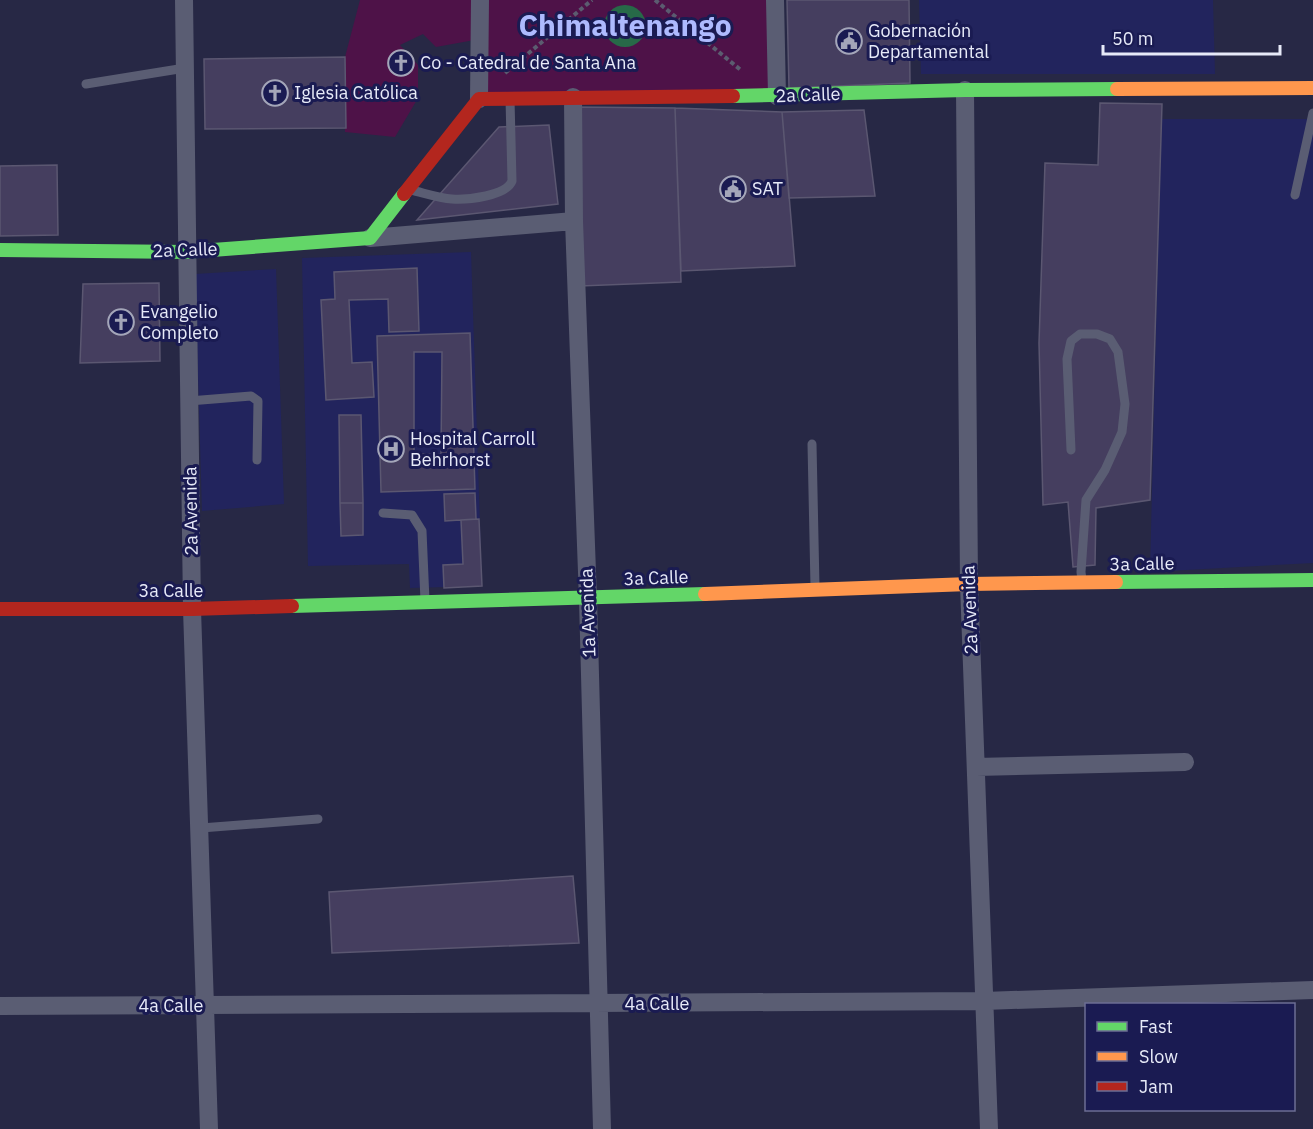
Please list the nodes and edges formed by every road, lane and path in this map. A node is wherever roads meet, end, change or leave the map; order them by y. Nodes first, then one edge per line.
1 (184, 0) edge
2 (480, 0) edge
3 (592, 0) edge
4 (655, 0) edge
5 (776, 0) edge
6 (185, 68) junction
7 (743, 72) dead end
8 (86, 84) dead end
9 (1313, 88) edge
10 (965, 90) junction
11 (777, 96) junction
12 (573, 97) junction
13 (510, 98) junction
14 (479, 99) junction
15 (1313, 113) edge
16 (409, 189) junction
17 (1295, 195) dead end
18 (574, 221) junction
19 (370, 238) junction
20 (0, 250) edge
21 (186, 252) junction
22 (189, 401) junction
23 (812, 444) dead end
24 (1071, 450) dead end
25 (257, 460) dead end
26 (383, 513) dead end
27 (1313, 580) edge
28 (1083, 583) junction
29 (969, 584) junction
30 (815, 590) junction
31 (588, 599) junction
32 (425, 603) junction
33 (0, 609) edge
34 (192, 609) junction
35 (1185, 762) dead end
36 (976, 767) junction
37 (318, 819) dead end
38 (201, 828) junction
39 (1313, 990) edge
40 (984, 1002) junction
41 (599, 1004) junction
42 (206, 1005) junction
43 (0, 1006) edge
44 (209, 1129) edge
45 (602, 1129) edge
46 (989, 1129) edge

1 - 6 street, 2a Avenida
2 - 14 street
3 - 14 path
4 - 7 path
5 - 11 street
6 - 8 lane
6 - 21 street, 2a Avenida
9 - 10 main road, 2a Calle
10 - 11 main road, 2a Calle
10 - 29 street, 2a Avenida
11 - 12 main road, 2a Calle
12 - 13 main road, 2a Calle
12 - 18 street, 1a Avenida
13 - 14 main road, 2a Calle
13 - 16 lane
14 - 16 main road
15 - 17 lane
16 - 19 main road
18 - 19 street, 2a Calle
18 - 31 street, 1a Avenida
19 - 21 main road, 2a Calle
20 - 21 main road, 2a Calle
21 - 22 street, 2a Avenida
22 - 25 lane
22 - 34 street, 2a Avenida
23 - 30 lane
24 - 28 lane
26 - 32 lane
27 - 28 main road, 3a Calle
28 - 29 main road, 3a Calle
29 - 30 main road, 3a Calle
29 - 36 street, 2a Avenida
30 - 31 main road, 3a Calle
31 - 32 main road, 3a Calle
31 - 41 street, 1a Avenida
32 - 34 main road, 3a Calle
33 - 34 main road, 3a Calle
34 - 38 street, 2a Avenida
35 - 36 street
36 - 40 street, 2a Avenida
37 - 38 lane
38 - 42 street, 2a Avenida
39 - 40 street, 4a Calle
40 - 41 street, 4a Calle
40 - 46 street, 2a Avenida
41 - 42 street, 4a Calle
41 - 45 street, 1a Avenida
42 - 43 street, 4a Calle
42 - 44 street, 2a Avenida

